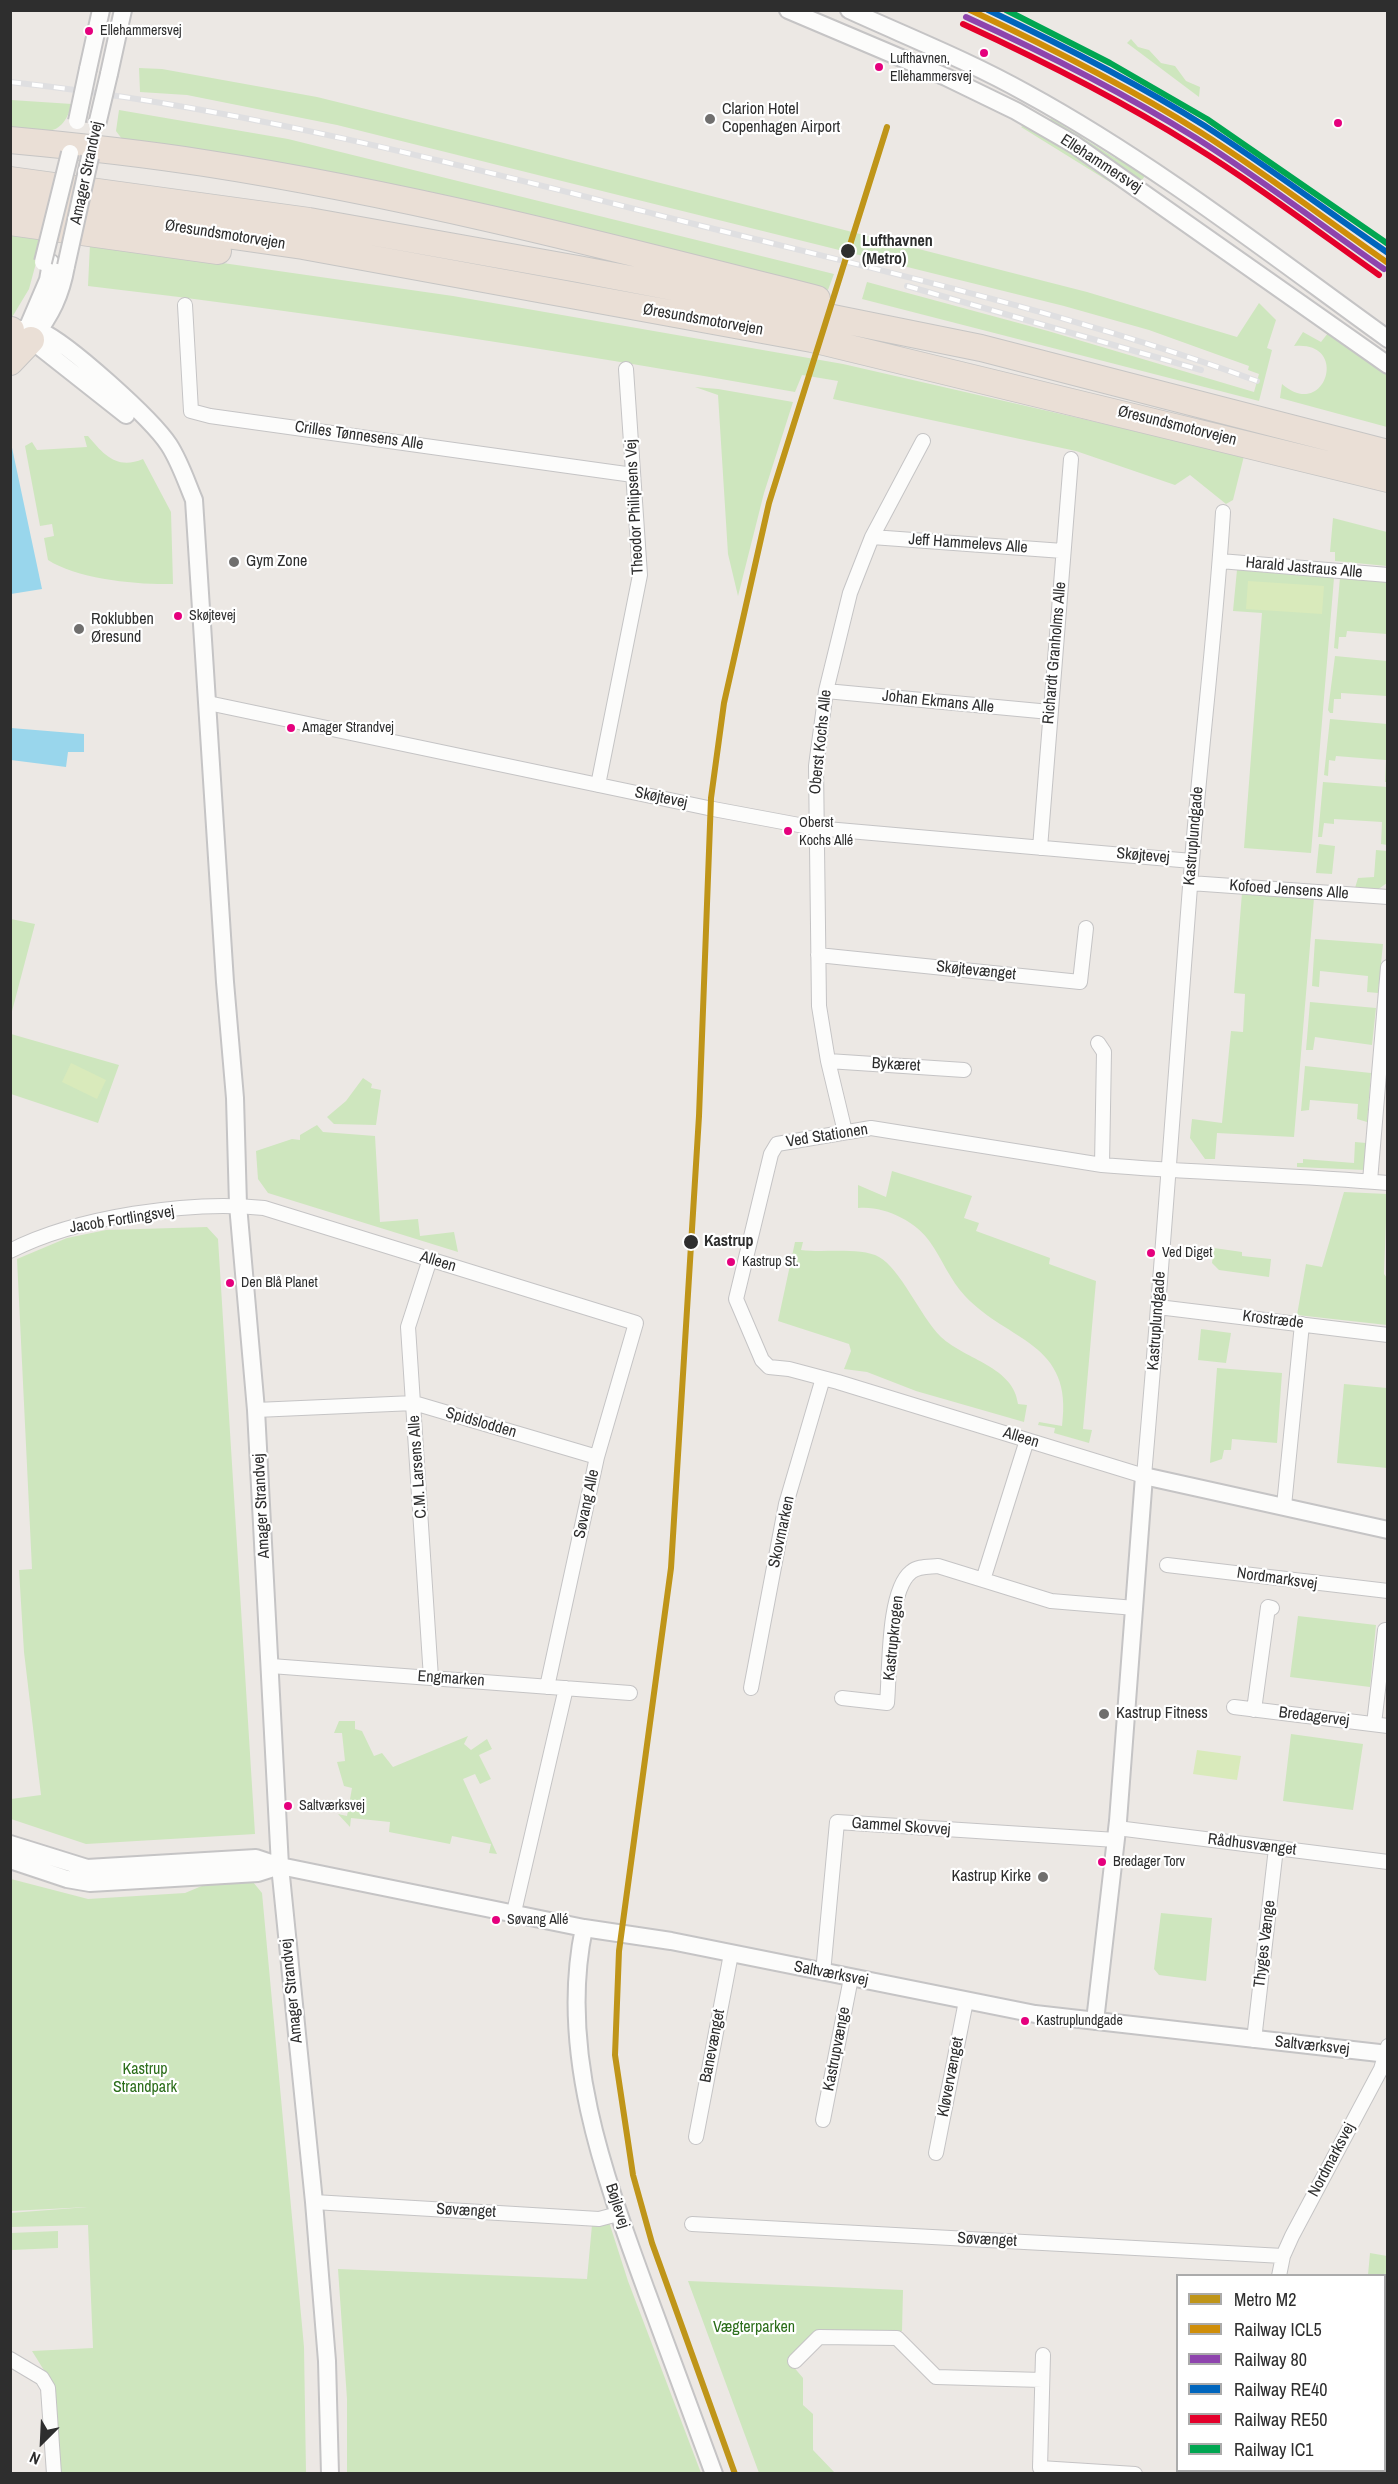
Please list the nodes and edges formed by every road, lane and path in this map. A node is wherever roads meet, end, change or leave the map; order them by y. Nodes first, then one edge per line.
1 (101, 10) edge
2 (123, 10) edge
3 (788, 10) edge
4 (849, 10) edge
5 (1026, 92) junction
6 (1016, 111) junction
7 (10, 140) edge
8 (83, 142) junction
9 (10, 180) edge
10 (1171, 183) junction
11 (1159, 202) junction
12 (10, 204) edge
13 (10, 222) edge
14 (54, 264) junction
15 (587, 299) junction
16 (185, 305) dead end
17 (27, 332) edge
18 (1388, 339) edge
19 (981, 348) junction
20 (10, 362) edge
21 (1388, 365) edge
22 (626, 369) dead end
23 (923, 441) dead end
24 (1388, 453) edge
25 (1071, 459) dead end
26 (633, 475) junction
27 (1388, 480) edge
28 (1223, 512) dead end
29 (872, 537) junction
30 (1063, 551) junction
31 (1220, 561) junction
32 (1388, 575) edge
33 (825, 691) junction
34 (208, 703) junction
35 (1050, 712) junction
36 (598, 785) junction
37 (815, 828) junction
38 (1040, 848) junction
39 (1192, 861) junction
40 (1190, 883) junction
41 (1388, 897) edge
42 (1086, 928) dead end
43 (818, 955) junction
44 (1388, 967) edge
45 (1098, 1043) dead end
46 (828, 1061) junction
47 (964, 1070) dead end
48 (844, 1132) junction
49 (1102, 1165) junction
50 (1167, 1169) junction
51 (1370, 1181) junction
52 (1388, 1183) edge
53 (238, 1205) junction
54 (10, 1251) edge
55 (430, 1259) junction
56 (1158, 1307) junction
57 (636, 1323) joint
58 (1302, 1324) junction
59 (1388, 1335) edge
60 (762, 1360) joint
61 (823, 1378) junction
62 (414, 1403) junction
63 (256, 1410) junction
64 (1027, 1440) junction
65 (597, 1457) junction
66 (1144, 1476) junction
67 (1284, 1506) junction
68 (1388, 1530) edge
69 (1167, 1565) dead end
70 (983, 1580) junction
71 (1388, 1592) edge
72 (1136, 1608) junction
73 (1272, 1608) dead end
74 (1385, 1630) dead end
75 (271, 1666) junction
76 (431, 1678) junction
77 (547, 1687) junction
78 (566, 1688) junction
79 (751, 1688) dead end
80 (630, 1693) dead end
81 (842, 1698) dead end
82 (1234, 1707) dead end
83 (1254, 1710) junction
84 (1381, 1725) edge
85 (1117, 1834) junction
86 (10, 1844) edge
87 (1276, 1848) junction
88 (10, 1860) edge
89 (1388, 1862) edge
90 (280, 1866) junction
91 (514, 1912) junction
92 (584, 1928) junction
93 (731, 1954) junction
94 (823, 1973) junction
95 (851, 1978) junction
96 (966, 2001) junction
97 (1095, 2021) junction
98 (1254, 2040) junction
99 (1387, 2051) edge
100 (823, 2121) dead end
101 (696, 2137) dead end
102 (936, 2153) dead end
103 (314, 2202) junction
104 (618, 2214) junction
105 (692, 2224) dead end
106 (1283, 2256) junction
107 (1279, 2274) edge
108 (1043, 2355) dead end
109 (10, 2359) edge
110 (795, 2361) dead end
111 (1042, 2380) junction
112 (1037, 2471) edge
113 (54, 2474) edge
114 (330, 2474) edge
115 (714, 2474) edge
116 (1135, 2474) edge

1 - 8 street, Amager Strandvej, bridge
2 - 8 street, Amager Strandvej, bridge
3 - 6 street, Ellehammersvej
4 - 5 street, Ellehammersvej
5 - 6 street
5 - 10 street, Ellehammersvej
6 - 11 street, Ellehammersvej
7 - 8 highway
8 - 14 street, Amager Strandvej, bridge
8 - 14 street, Amager Strandvej, bridge
8 - 19 highway
9 - 19 highway, Øresundsmotorvejen
10 - 11 street
10 - 18 street, Ellehammersvej
11 - 21 street, Ellehammersvej
12 - 15 highway, Øresundsmotorvejen
13 - 15 highway
14 - 17 street, Amager Strandvej
14 - 17 street, Amager Strandvej
15 - 27 highway, Øresundsmotorvejen
16 - 26 street, Crilles Tønnesens Alle
17 - 20 highway
17 - 34 street, Amager Strandvej
19 - 24 highway, Øresundsmotorvejen
22 - 26 street, Theodor Philipsens Vej
23 - 29 street, Oberst Kochs Alle
25 - 30 street, Richardt Granholms Alle
26 - 36 street, Theodor Philipsens Vej
28 - 31 street, Kastruplundgade
29 - 30 street, Jeff Hammelevs Alle
29 - 33 street, Oberst Kochs Alle
30 - 35 street, Richardt Granholms Alle
31 - 32 street, Harald Jastraus Alle
31 - 39 street, Kastruplundgade
33 - 35 street, Johan Ekmans Alle
33 - 37 street, Oberst Kochs Alle
34 - 36 street, Skøjtevej
34 - 53 street, Amager Strandvej
35 - 38 street, Richardt Granholms Alle
36 - 37 street, Skøjtevej
37 - 38 street, Skøjtevej
37 - 43 street, Oberst Kochs Alle
38 - 39 street, Skøjtevej
39 - 40 street, Kastruplundgade
40 - 41 street, Kofoed Jensens Alle
40 - 50 street, Kastruplundgade
42 - 43 street, Skøjtevænget
43 - 46 street, Oberst Kochs Alle
44 - 51 street
45 - 49 street
46 - 47 street, Bykæret
46 - 48 street, Oberst Kochs Alle
48 - 49 street, Ved Stationen
48 - 60 street, Ved Stationen
49 - 50 street, Ved Stationen
50 - 51 street
50 - 56 street, Kastruplundgade
51 - 52 street
53 - 54 street, Jacob Fortlingsvej
53 - 55 street, Alleen
53 - 63 street, Amager Strandvej
55 - 57 street, Alleen
55 - 62 street, C.M. Larsens Alle
56 - 58 street, Krostræde
56 - 66 street, Kastruplundgade
57 - 65 street, Søvang Alle
58 - 59 street, Krostræde
58 - 67 street
60 - 61 street, Alleen
61 - 64 street, Alleen
61 - 79 street, Skovmarken
62 - 63 street, Spidslodden
62 - 65 street, Spidslodden
62 - 76 street, C.M. Larsens Alle
63 - 75 street, Amager Strandvej
64 - 66 street, Alleen
64 - 70 street
65 - 77 street, Søvang Alle
66 - 67 street, Alleen
66 - 72 street, Kastruplundgade
67 - 68 street, Alleen
69 - 71 street, Nordmarksvej
70 - 72 street, Kastrupkrogen
70 - 81 street, Kastrupkrogen
72 - 85 street, Kastruplundgade
73 - 83 street
74 - 84 street, Bredagervej
75 - 76 street, Engmarken
75 - 90 street, Amager Strandvej
76 - 77 street, Engmarken
77 - 78 street, Engmarken
78 - 80 street, Engmarken
78 - 91 street
82 - 83 street, Bredagervej
83 - 84 street, Bredagervej
85 - 87 street, Rådhusvænget
85 - 94 street, Gammel Skovvej
85 - 97 street, Kastruplundgade
86 - 90 street
87 - 89 street, Rådhusvænget
87 - 98 street, Thyges Vænge
88 - 90 street
90 - 91 street, Saltværksvej
90 - 103 street, Amager Strandvej
91 - 92 street, Saltværksvej
92 - 93 street, Saltværksvej
92 - 104 street, Bøjlevej
93 - 94 street, Saltværksvej
93 - 101 street, Banevænget
94 - 95 street, Saltværksvej
95 - 96 street, Saltværksvej
95 - 100 street, Kastrupvænge
96 - 97 street, Saltværksvej
96 - 102 street, Kløvervænget
97 - 98 street, Saltværksvej
98 - 99 street, Saltværksvej
99 - 106 street, Nordmarksvej
103 - 104 street, Søvænget
103 - 114 street, Amager Strandvej
104 - 115 street, Bøjlevej
105 - 106 street, Søvænget
106 - 107 street, Nordmarksvej
108 - 111 street
109 - 113 street
110 - 111 street
111 - 112 street
112 - 116 street

